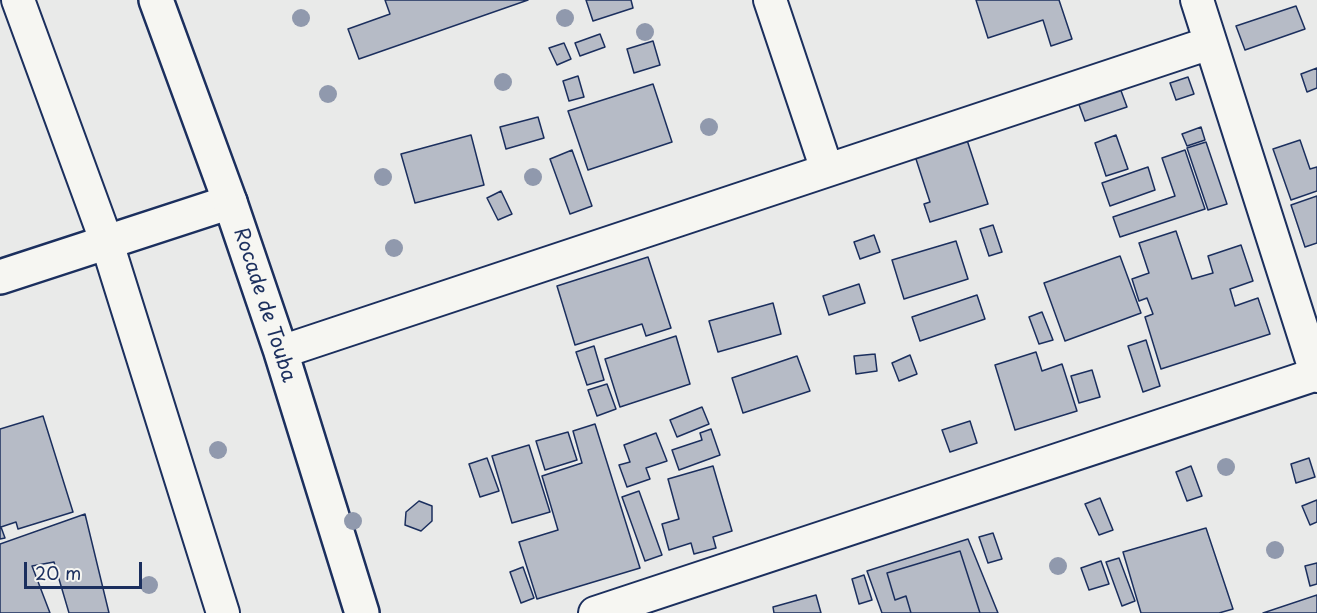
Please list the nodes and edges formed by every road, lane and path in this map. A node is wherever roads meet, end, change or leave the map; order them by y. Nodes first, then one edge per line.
1 (18, 0) edge
2 (156, 0) edge
3 (770, 0) edge
4 (1197, 0) edge
5 (1210, 42) junction
6 (827, 170) junction
7 (230, 202) junction
8 (107, 243) junction
9 (0, 277) edge
10 (281, 351) junction
11 (1317, 375) edge
12 (224, 613) edge
13 (362, 613) edge
14 (595, 613) edge

1 - 8 street
2 - 7 main road, Rocade de Touba
3 - 6 street
4 - 5 street
5 - 6 street
5 - 11 street
6 - 10 street
7 - 8 main road
7 - 10 main road, Rocade de Touba
8 - 9 main road
8 - 12 street
10 - 13 main road, Rocade de Touba
11 - 14 street

